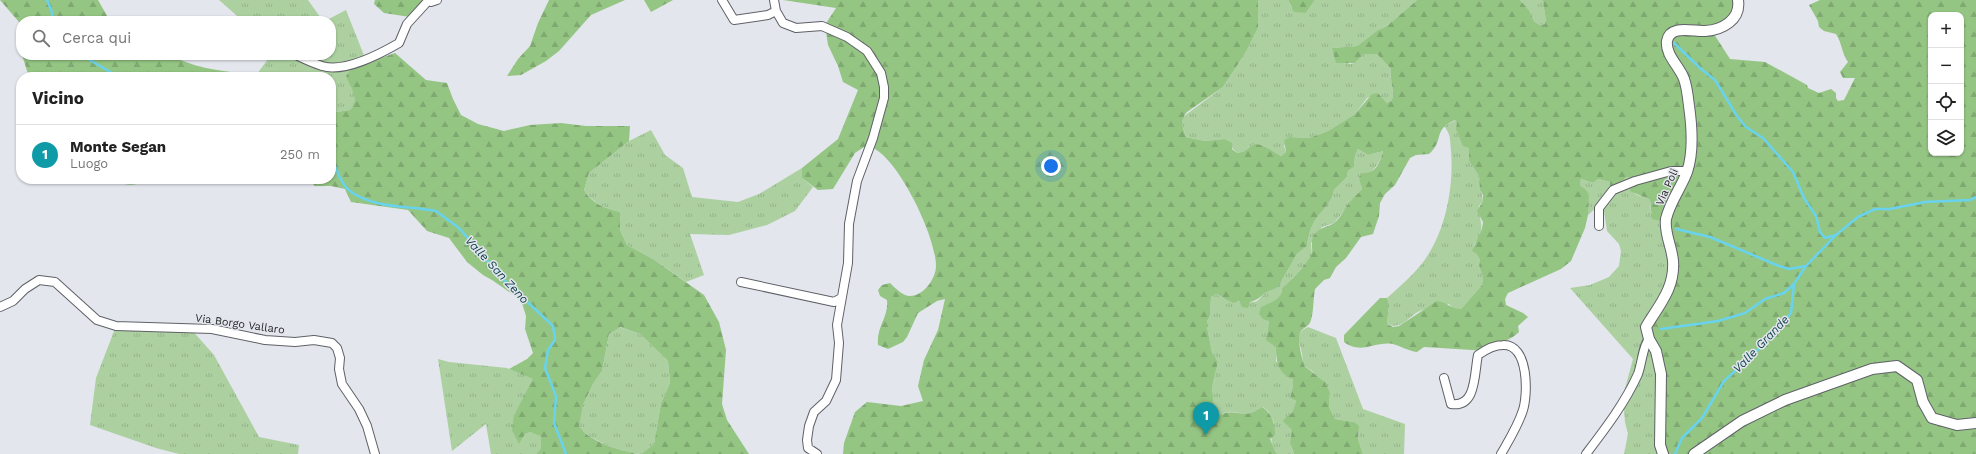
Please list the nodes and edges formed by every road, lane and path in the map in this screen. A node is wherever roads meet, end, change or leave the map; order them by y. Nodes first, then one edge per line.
1 (428, 0) edge
2 (437, 0) edge
3 (722, 0) edge
4 (774, 0) edge
5 (1738, 0) edge
6 (776, 11) junction
7 (308, 60) edge
8 (1687, 171) junction
9 (1599, 226) dead end
10 (741, 282) dead end
11 (841, 298) junction
12 (0, 307) edge
13 (1648, 339) junction
14 (1444, 378) dead end
15 (1976, 422) edge
16 (375, 454) edge
17 (817, 454) edge
18 (1501, 454) edge
19 (1586, 454) edge
20 (1663, 454) edge
21 (1694, 454) edge

1 - 2 street
1 - 7 street
3 - 6 street
4 - 6 street
5 - 8 street, Via Poli
6 - 11 street
8 - 9 street
8 - 13 street, Via Poli
10 - 11 street
11 - 17 street
12 - 16 street, Via Borgo Vallaro
13 - 19 street
13 - 20 street
14 - 18 street
15 - 21 street

